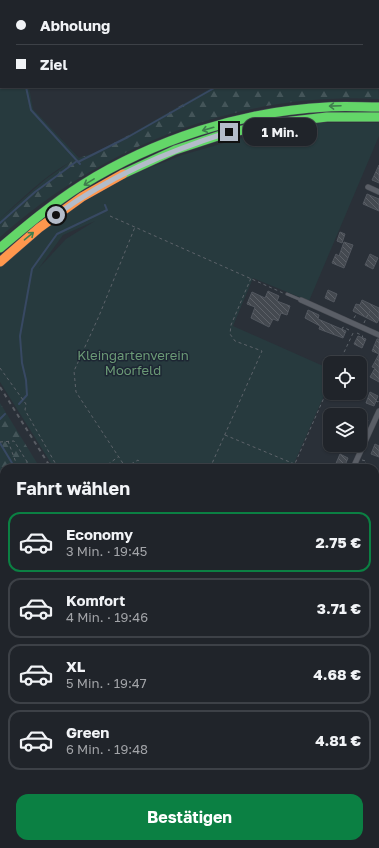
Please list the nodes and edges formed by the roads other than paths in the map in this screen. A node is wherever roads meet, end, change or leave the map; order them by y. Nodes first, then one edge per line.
1 (379, 107) edge
2 (379, 117) edge
3 (368, 187) dead end
4 (379, 192) edge
5 (0, 248) edge
6 (0, 262) edge
7 (287, 294) road end
8 (301, 300) joint
9 (379, 335) edge
10 (379, 411) edge
11 (355, 464) edge

1 -> 5 highway
6 -> 2 highway
3 - 4 street
7 - 8 lane
8 - 9 street
10 - 11 street

